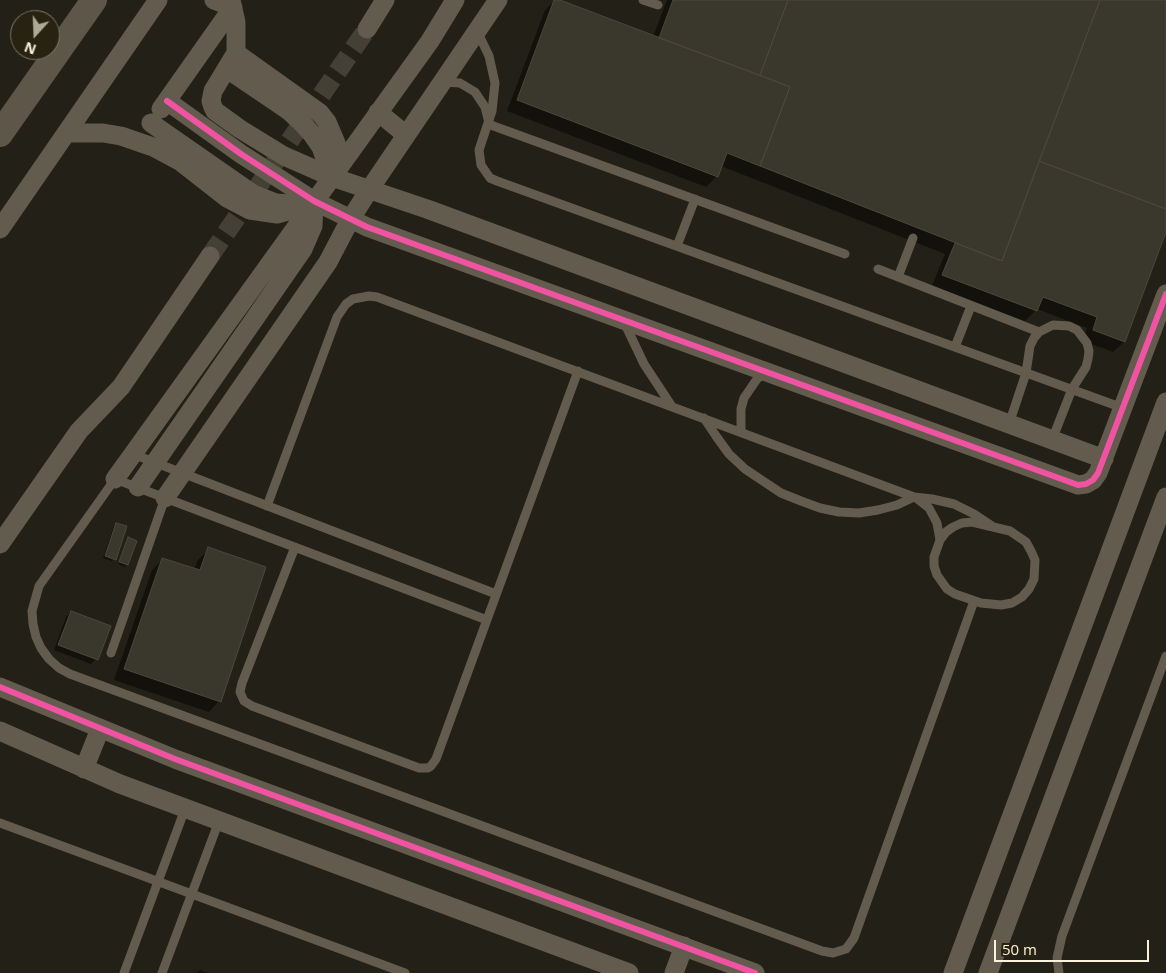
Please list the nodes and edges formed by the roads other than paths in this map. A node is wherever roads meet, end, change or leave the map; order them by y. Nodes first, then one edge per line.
1 (94, 0) edge
2 (158, 0) edge
3 (214, 0) edge
4 (386, 0) edge
5 (455, 0) edge
6 (498, 0) edge
7 (643, 0) edge
8 (232, 3) edge
9 (658, 5) dead end
10 (367, 28) tunnel mouth
11 (478, 31) junction
12 (231, 61) junction
13 (442, 82) junction
14 (167, 101) junction
15 (378, 112) junction
16 (151, 122) junction
17 (488, 124) junction
18 (66, 133) junction
19 (0, 134) edge
20 (406, 135) junction
21 (138, 141) junction
22 (332, 177) junction
23 (368, 190) junction
24 (695, 199) junction
25 (314, 201) junction
26 (350, 220) junction
27 (0, 229) edge
28 (913, 238) dead end
29 (677, 246) junction
30 (845, 254) dead end
31 (210, 256) tunnel mouth
32 (878, 269) dead end
33 (898, 277) junction
34 (1166, 294) edge
35 (971, 306) junction
36 (624, 319) junction
37 (1039, 332) junction
38 (956, 347) junction
39 (578, 371) junction
40 (766, 372) junction
41 (1026, 373) junction
42 (1072, 389) junction
43 (1166, 402) edge
44 (671, 406) junction
45 (1123, 408) junction
46 (704, 418) junction
47 (1009, 424) junction
48 (741, 432) junction
49 (1052, 440) junction
50 (133, 454) junction
51 (1104, 459) junction
52 (155, 463) junction
53 (182, 473) junction
54 (115, 479) junction
55 (138, 488) junction
56 (914, 497) junction
57 (1166, 497) edge
58 (165, 498) junction
59 (267, 506) junction
60 (992, 526) junction
61 (940, 540) junction
62 (0, 544) edge
63 (295, 547) junction
64 (496, 594) junction
65 (974, 600) junction
66 (487, 620) junction
67 (111, 653) dead end
68 (1166, 656) edge
69 (0, 687) edge
70 (100, 728) junction
71 (0, 732) edge
72 (84, 769) junction
73 (185, 809) junction
74 (219, 821) junction
75 (0, 823) edge
76 (158, 881) junction
77 (192, 894) junction
78 (684, 946) junction
79 (402, 972) edge
80 (124, 973) edge
81 (162, 973) edge
82 (629, 973) edge
83 (674, 973) edge
84 (755, 973) edge
85 (953, 973) edge
86 (988, 973) edge
87 (1059, 973) edge

1 - 19 main road
2 - 18 street
3 - 8 street
4 - 10 street
5 - 15 street
6 - 11 street
7 - 9 lane
8 - 12 street
8 - 14 street
11 - 13 street
11 - 17 lane
12 - 22 street
12 - 22 street
13 - 17 lane
13 - 20 street
14 - 16 street
14 - 25 street
15 - 20 street
15 - 22 street
16 - 21 street
16 - 25 street
17 - 24 lane
17 - 29 lane
18 - 21 street
18 - 27 street
20 - 23 street
21 - 25 street
22 - 23 street
22 - 25 street
23 - 26 street
23 - 47 street
24 - 29 lane
24 - 30 lane
25 - 26 street
25 - 50 street
25 - 52 street
26 - 36 street
26 - 53 street
28 - 33 lane
29 - 38 lane
31 - 62 street
32 - 33 lane
33 - 35 lane
34 - 45 street
35 - 37 lane
35 - 38 lane
36 - 40 street
36 - 44 lane
37 - 41 lane
37 - 42 lane
38 - 41 lane
39 - 44 lane
39 - 59 lane
39 - 64 lane
40 - 48 lane
40 - 51 street
41 - 42 lane
41 - 47 lane
42 - 45 lane
42 - 49 lane
43 - 85 street
44 - 46 lane
45 - 51 street
46 - 48 lane
46 - 56 lane
47 - 49 street
48 - 56 lane
49 - 51 street
50 - 52 lane
50 - 54 street
52 - 53 lane
52 - 55 street
53 - 58 street
53 - 59 lane
54 - 55 lane
54 - 65 lane
55 - 58 lane
56 - 60 lane
56 - 61 lane
57 - 86 street
58 - 63 lane
58 - 67 lane
59 - 64 lane
60 - 61 lane
60 - 65 lane
61 - 65 lane
63 - 66 lane
63 - 66 lane
64 - 66 lane
68 - 87 lane
69 - 70 street
70 - 72 street
70 - 78 street
71 - 72 street
72 - 73 street
73 - 74 street
73 - 76 lane
74 - 77 lane
74 - 82 street
75 - 76 lane
76 - 77 lane
76 - 80 lane
77 - 79 lane
77 - 81 lane
78 - 83 street
78 - 84 street

